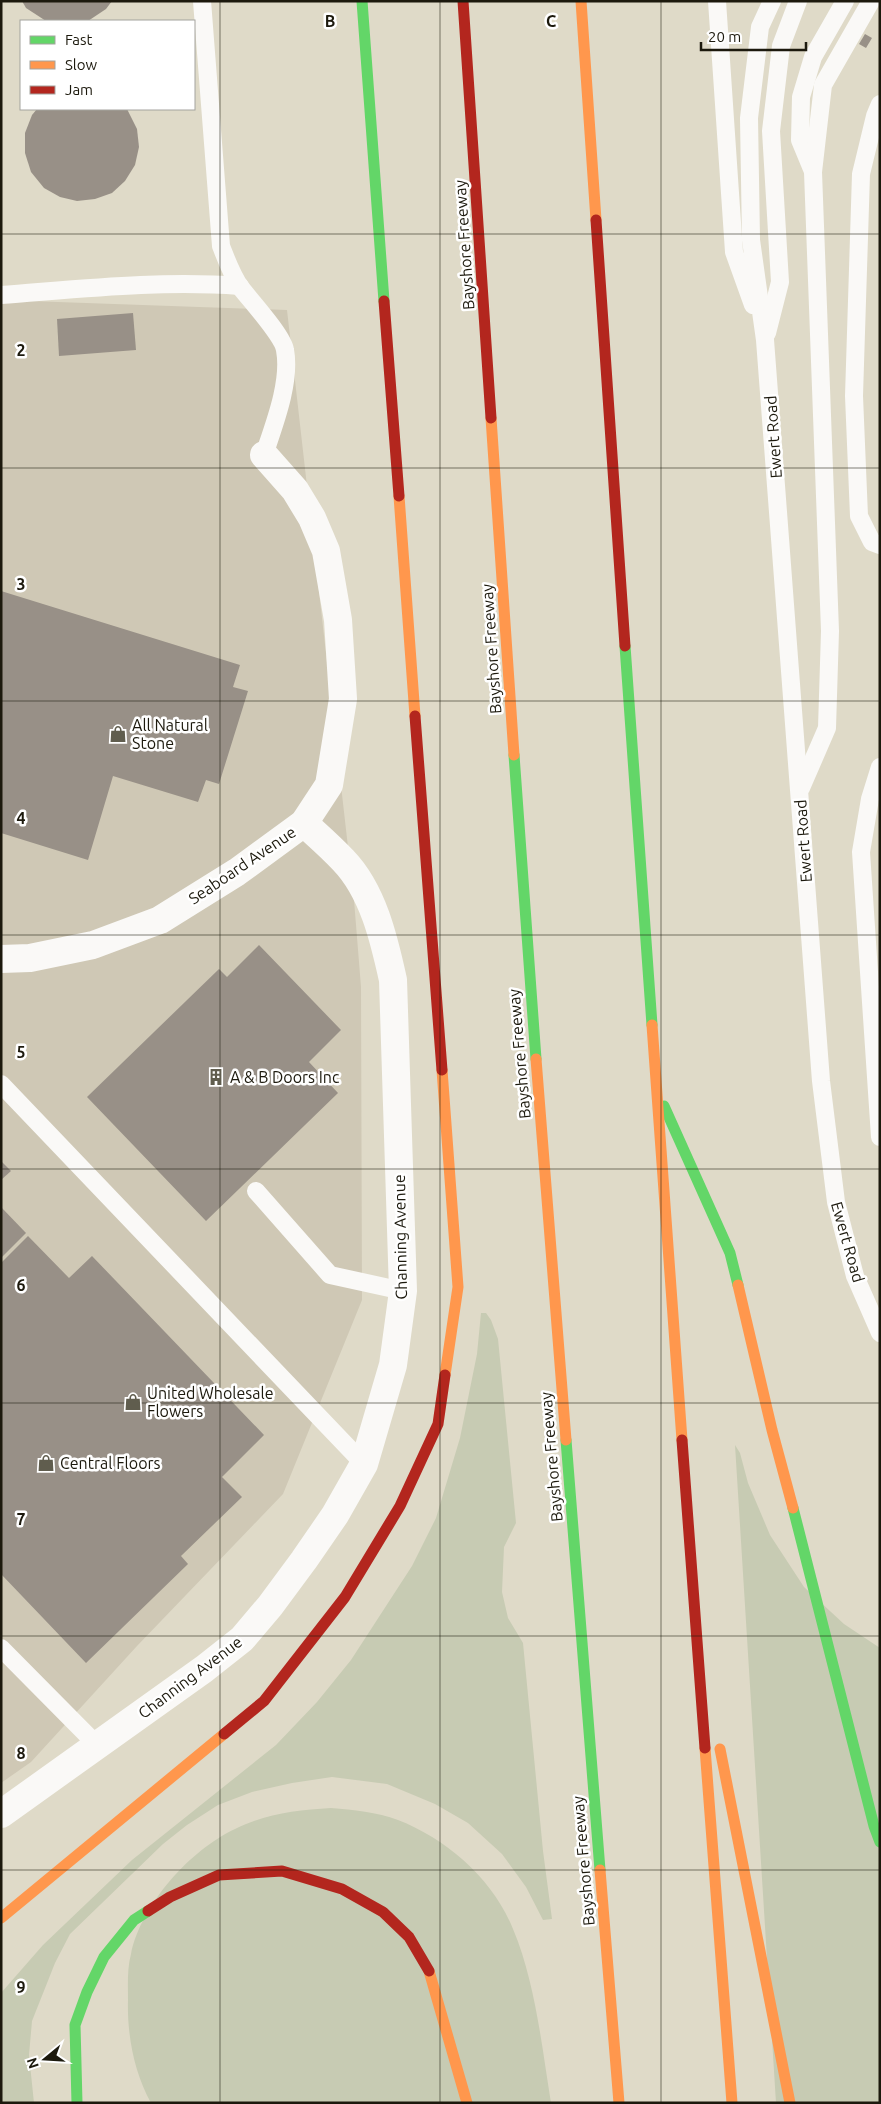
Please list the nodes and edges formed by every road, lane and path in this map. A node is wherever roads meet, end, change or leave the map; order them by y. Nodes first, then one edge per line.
1 (202, 1) edge
2 (362, 1) edge
3 (464, 1) edge
4 (581, 1) edge
5 (717, 1) edge
6 (772, 1) edge
7 (798, 1) edge
8 (845, 1) edge
9 (871, 1) edge
10 (880, 104) edge
11 (813, 172) junction
12 (240, 286) junction
13 (1, 295) edge
14 (765, 340) junction
15 (264, 455) joint
16 (880, 545) edge
17 (880, 767) edge
18 (800, 790) junction
19 (304, 823) junction
20 (1, 958) edge
21 (1, 1084) edge
22 (656, 1089) junction
23 (880, 1137) edge
24 (256, 1191) dead end
25 (403, 1291) junction
26 (880, 1333) edge
27 (364, 1464) junction
28 (696, 1628) junction
29 (1, 1648) edge
30 (97, 1745) junction
31 (1, 1814) edge
32 (880, 1842) edge
33 (1, 1918) edge
34 (78, 2103) edge
35 (468, 2103) edge
36 (619, 2103) edge
37 (732, 2103) edge
38 (790, 2103) edge

1 - 12 lane
2 - 33 highway
3 - 36 highway, Bayshore Freeway
4 - 22 highway
5 - 14 lane, Ewert Road
6 - 14 lane, Ewert Road
7 - 14 lane, Ewert Road
8 - 11 lane
9 - 11 lane
10 - 16 lane
11 - 18 lane
12 - 13 lane
12 - 15 lane
14 - 18 lane, Ewert Road
15 - 19 street, Seaboard Avenue
17 - 23 lane
18 - 26 lane, Ewert Road
19 - 20 street, Seaboard Avenue
19 - 25 street, Channing Avenue
21 - 27 lane
22 - 28 highway
22 - 32 highway
24 - 25 lane
25 - 27 street, Channing Avenue
27 - 30 street, Channing Avenue
28 - 37 highway
28 - 38 highway
29 - 30 lane
30 - 31 street, Channing Avenue
34 - 35 highway

